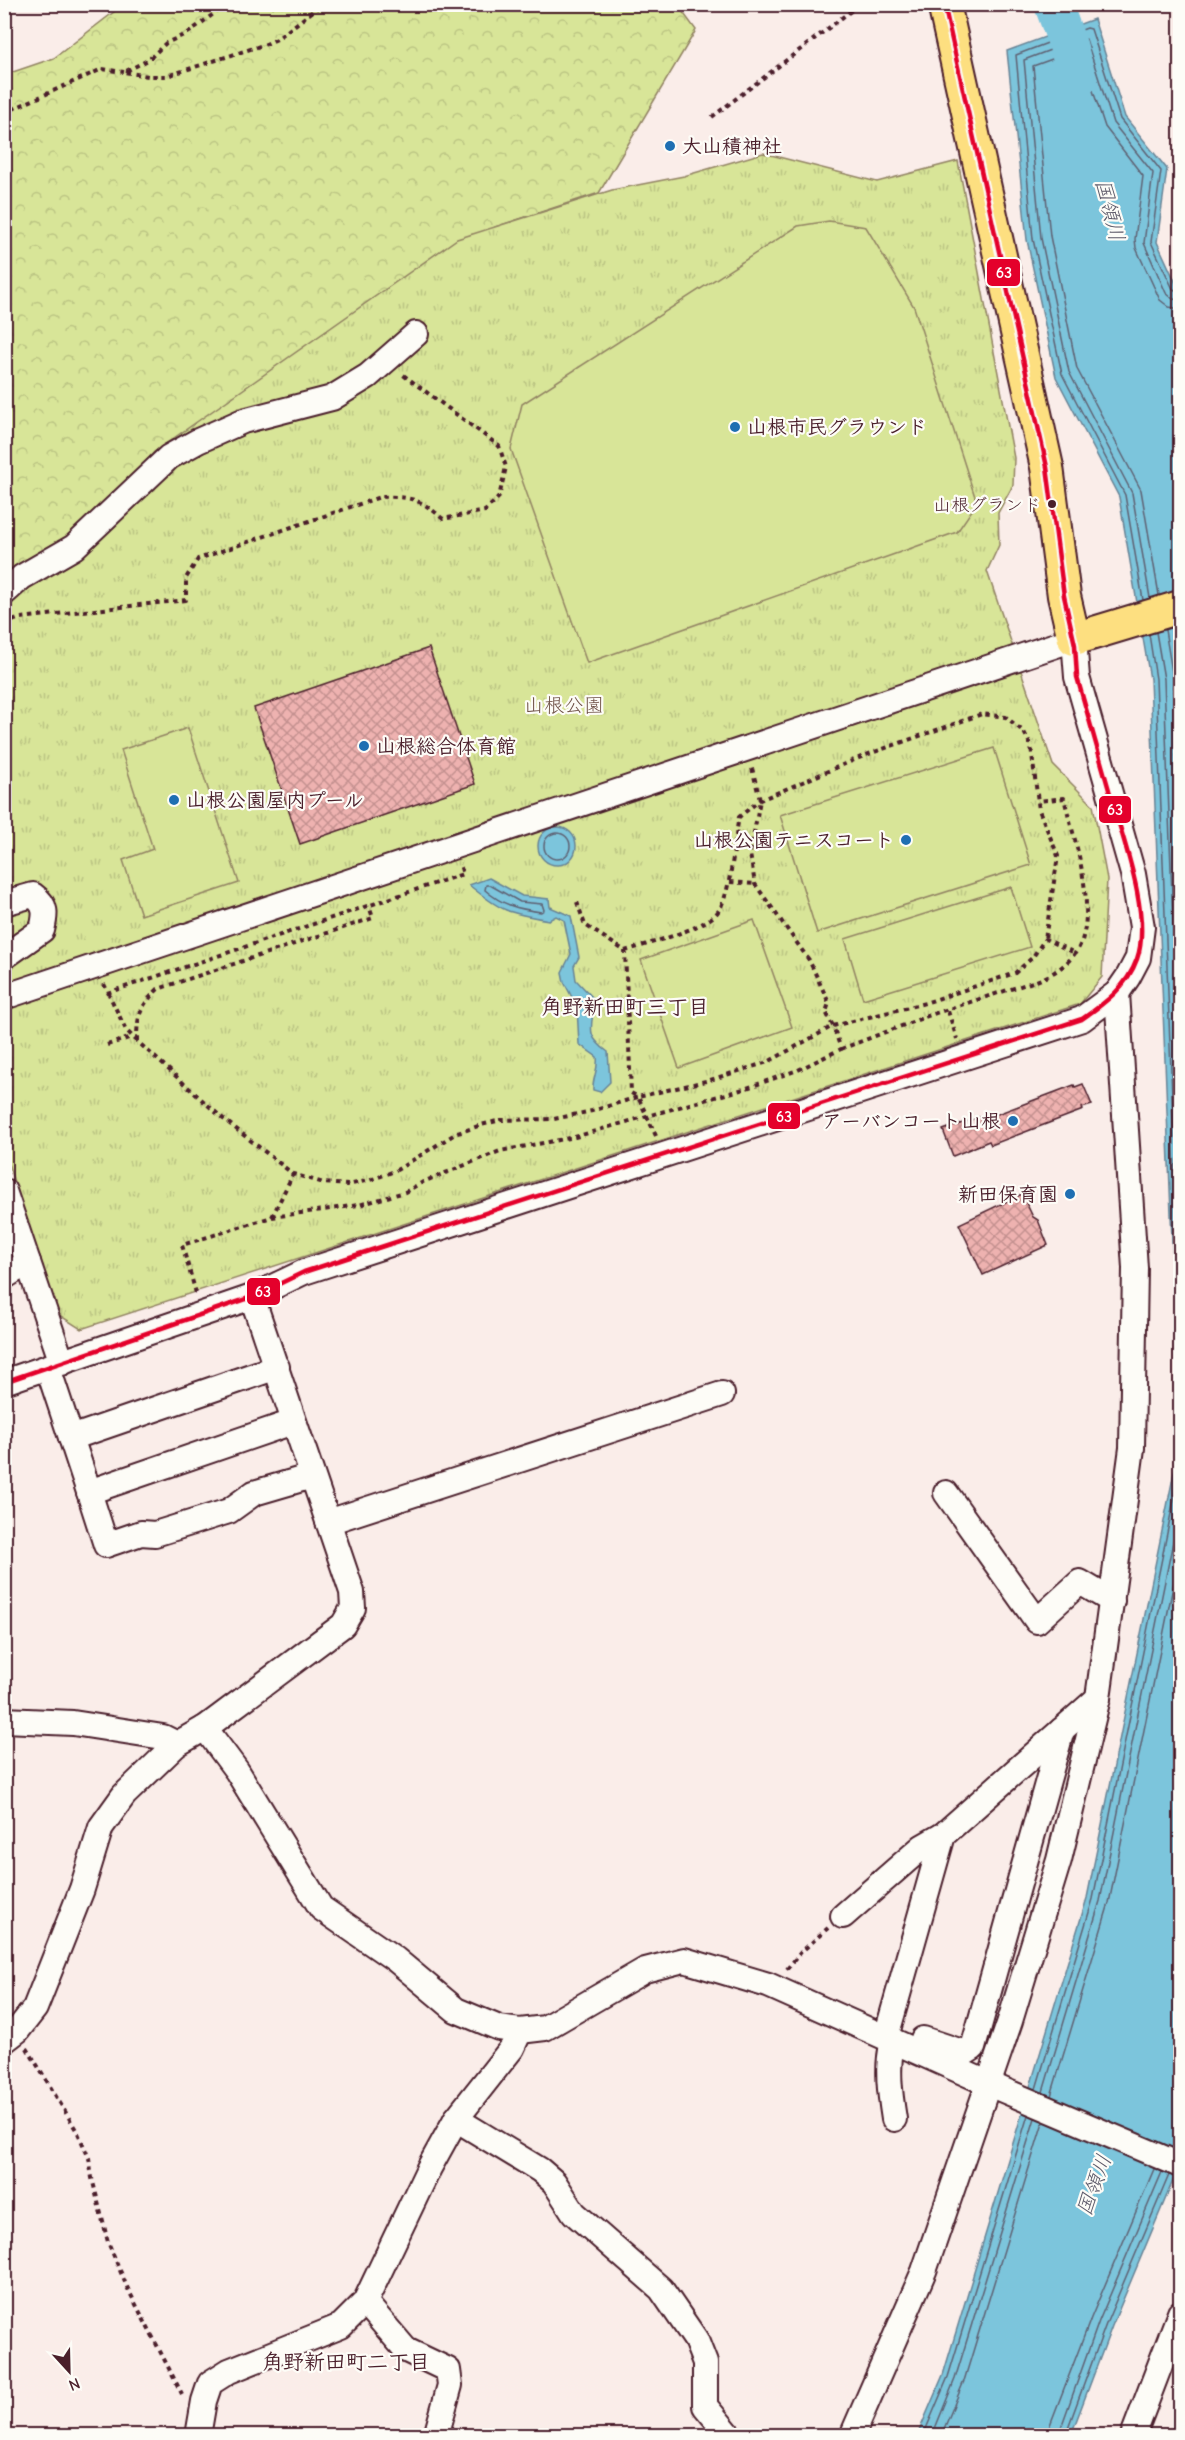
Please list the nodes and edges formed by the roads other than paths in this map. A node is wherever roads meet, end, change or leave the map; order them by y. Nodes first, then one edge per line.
1 (944, 4) edge
2 (416, 334) dead end
3 (4, 593) edge
4 (1180, 607) edge
5 (1074, 639) junction
6 (4, 903) edge
7 (4, 957) edge
8 (1117, 993) junction
9 (4, 997) edge
10 (4, 1191) edge
11 (28, 1262) junction
12 (4, 1277) edge
13 (252, 1297) junction
14 (55, 1366) junction
15 (277, 1367) junction
16 (4, 1382) edge
17 (722, 1394) dead end
18 (293, 1422) junction
19 (71, 1438) junction
20 (312, 1476) junction
21 (90, 1492) junction
22 (946, 1493) dead end
23 (328, 1522) junction
24 (1112, 1601) junction
25 (1098, 1698) junction
26 (4, 1720) edge
27 (205, 1728) junction
28 (1062, 1730) junction
29 (177, 1744) junction
30 (943, 1835) junction
31 (843, 1916) road end
32 (520, 2031) junction
33 (889, 2035) junction
34 (11, 2036) edge
35 (995, 2086) junction
36 (456, 2119) junction
37 (894, 2119) dead end
38 (1180, 2165) edge
39 (365, 2302) junction
40 (1180, 2313) edge
41 (198, 2431) edge
42 (436, 2436) edge
43 (730, 2436) edge
44 (852, 2436) edge
45 (1133, 2436) edge

1 - 5 main road
2 - 3 street
4 - 5 main road
5 - 8 street
5 - 9 street
6 - 7 street
8 - 13 street
8 - 24 street
10 - 11 street
11 - 12 street
11 - 14 street
13 - 14 street
13 - 15 street
14 - 16 street
14 - 19 street
15 - 18 street
15 - 19 street
17 - 23 street
18 - 20 street
18 - 21 street
19 - 21 street
20 - 21 street
20 - 23 street
22 - 24 street
23 - 27 street
24 - 25 street
25 - 28 street
25 - 35 street
26 - 29 street
27 - 29 street
27 - 32 street
28 - 30 street
28 - 33 street
29 - 34 street
30 - 31 street
30 - 33 street
32 - 33 street
32 - 36 street
33 - 35 street
33 - 37 street
35 - 38 street
35 - 44 street
36 - 39 street
36 - 43 street
39 - 41 street
39 - 42 street
40 - 45 street

